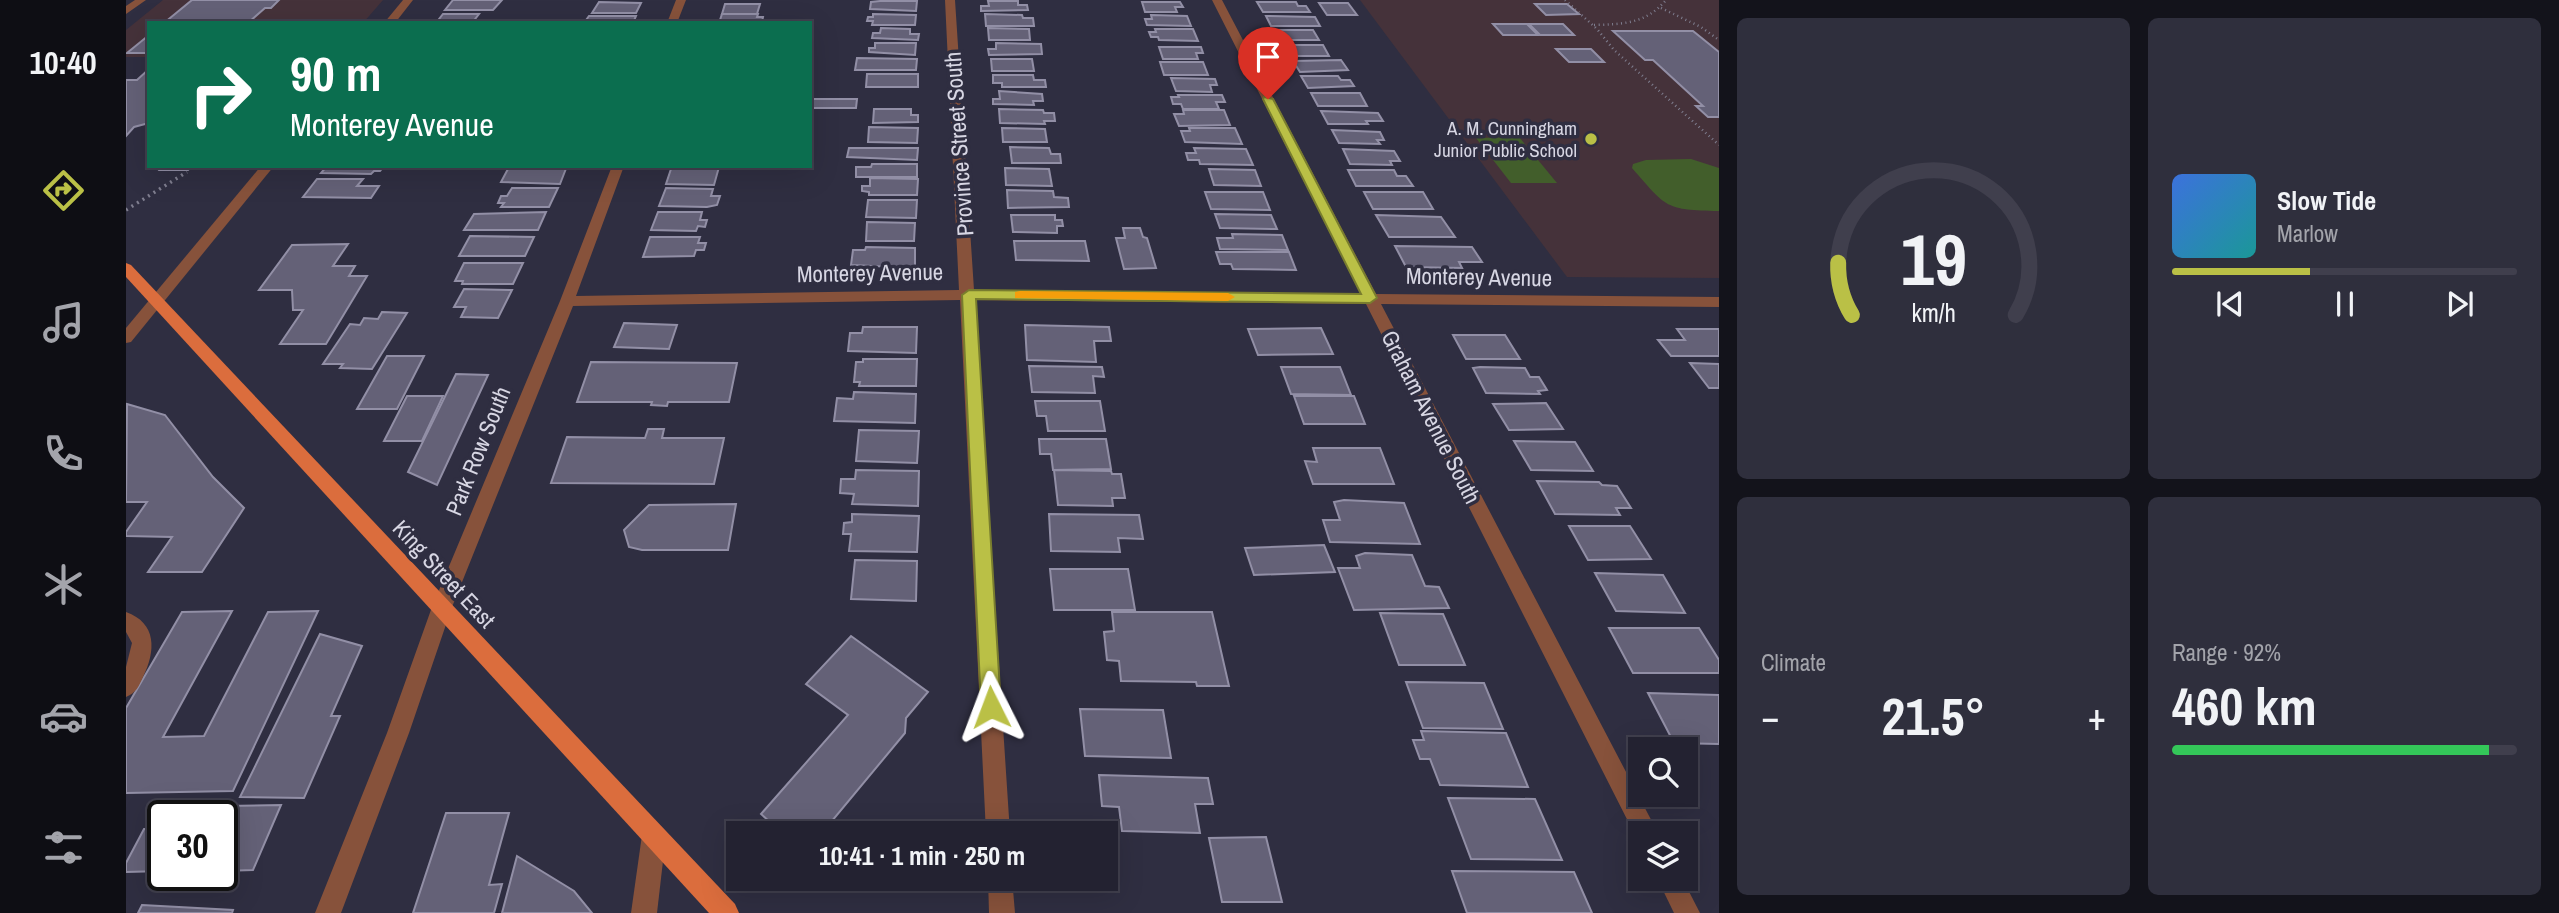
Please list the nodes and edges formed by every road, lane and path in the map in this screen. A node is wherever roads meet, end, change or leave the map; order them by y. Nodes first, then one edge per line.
1 (141, 0) edge
2 (408, 0) edge
3 (681, 0) edge
4 (950, 0) edge
5 (1217, 0) edge
6 (1565, 0) edge
7 (1666, 0) edge
8 (1661, 8) junction
9 (126, 11) edge
10 (391, 21) edge
11 (674, 21) edge
12 (1593, 25) junction
13 (1719, 40) edge
14 (1719, 145) edge
15 (266, 168) edge
16 (617, 168) edge
17 (187, 172) dead end
18 (126, 210) edge
19 (126, 269) edge
20 (969, 295) junction
21 (1370, 298) junction
22 (156, 299) junction
23 (567, 301) junction
24 (1719, 302) edge
25 (126, 338) edge
26 (442, 607) junction
27 (126, 621) edge
28 (126, 687) edge
29 (997, 821) edge
30 (1640, 821) edge
31 (654, 835) junction
32 (1001, 891) edge
33 (1676, 891) edge
34 (328, 913) edge
35 (645, 913) edge
36 (726, 913) edge
37 (1002, 913) edge
38 (1687, 913) edge

1 - 9 street
2 - 10 street
3 - 11 street
4 - 20 street, Province Street South
5 - 21 street, Graham Avenue South
6 - 12 path
7 - 8 path
8 - 12 path
8 - 13 path
12 - 14 path
15 - 22 street
16 - 23 street, Park Row South
17 - 18 path
19 - 22 main road, King Street East
20 - 21 street, Monterey Avenue
20 - 23 street, Monterey Avenue
20 - 29 street, Province Street South
21 - 24 street, Monterey Avenue
21 - 30 street, Graham Avenue South
22 - 25 street
22 - 26 main road, King Street East
23 - 26 street, Park Row South
26 - 31 main road, King Street East
26 - 34 street, Park Row South
27 - 28 street
31 - 35 street
31 - 36 main road, King Street East
32 - 37 street
33 - 38 street

